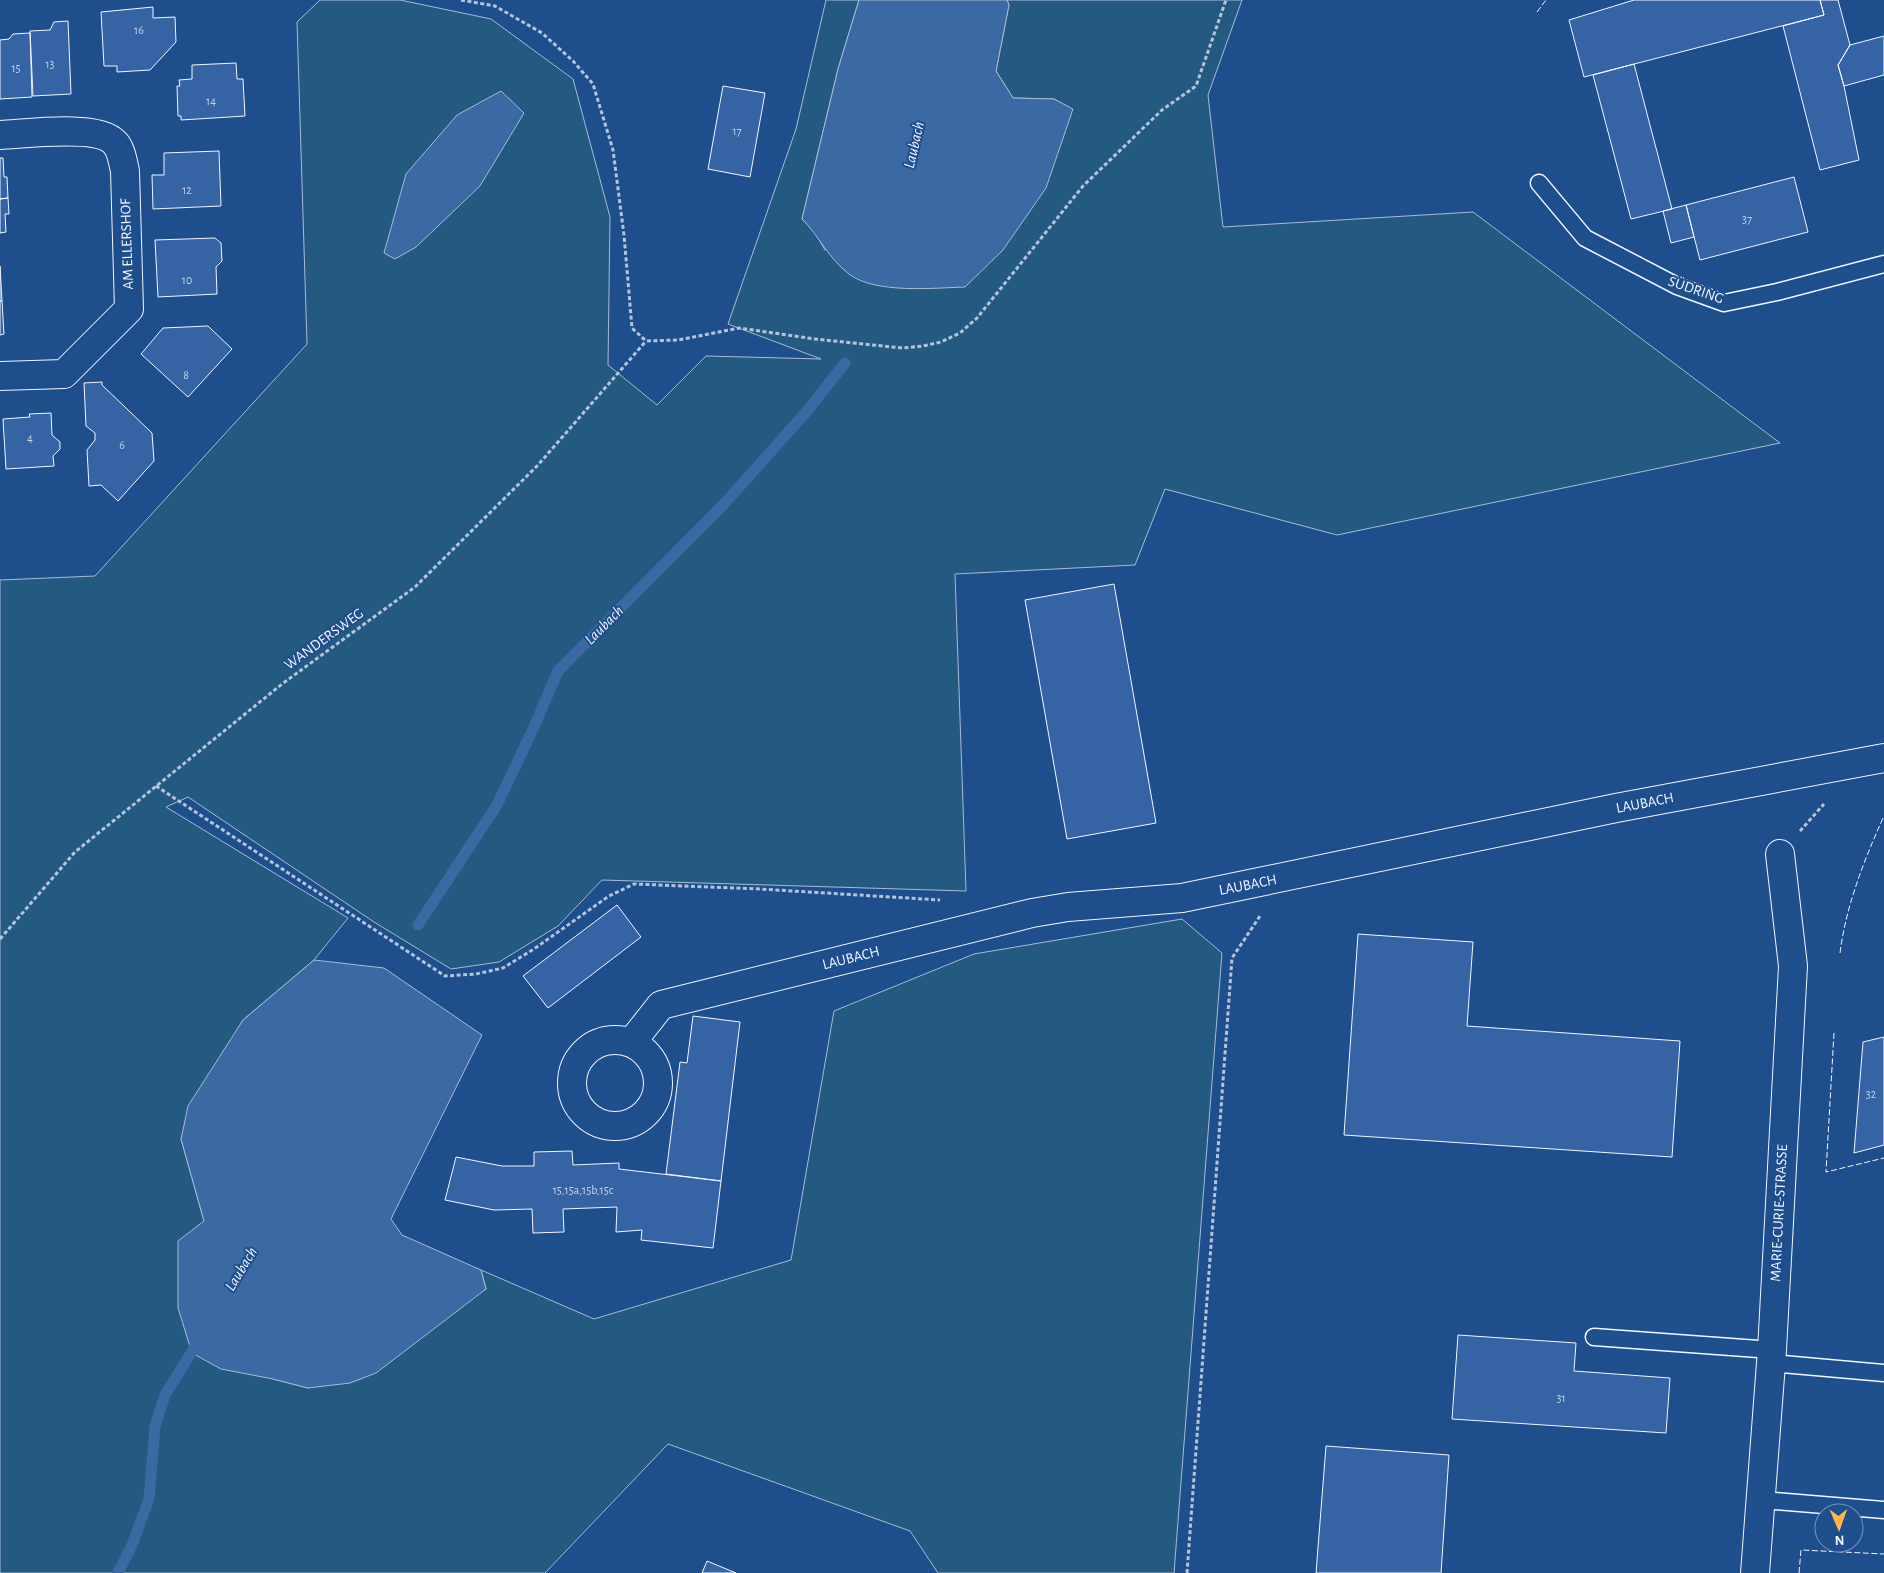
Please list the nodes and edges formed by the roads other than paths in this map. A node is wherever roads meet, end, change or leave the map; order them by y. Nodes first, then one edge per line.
1 (0, 135) edge
2 (1539, 182) dead end
3 (1884, 264) edge
4 (0, 376) edge
5 (1872, 760) edge
6 (1780, 854) road end
7 (631, 1043) dead end
8 (1594, 1337) dead end
9 (1772, 1356) junction
10 (1884, 1373) edge
11 (1762, 1500) junction
12 (1884, 1510) edge
13 (1755, 1573) edge

1 - 4 street, AM ELLERSHOF
2 - 3 lane, SÜDRING
5 - 7 street, LAUBACH
6 - 9 street, MARIE-CURIE-STRASSE
8 - 9 lane
9 - 10 lane
9 - 11 street, MARIE-CURIE-STRASSE
11 - 12 lane
11 - 13 street, MARIE-CURIE-STRASSE

